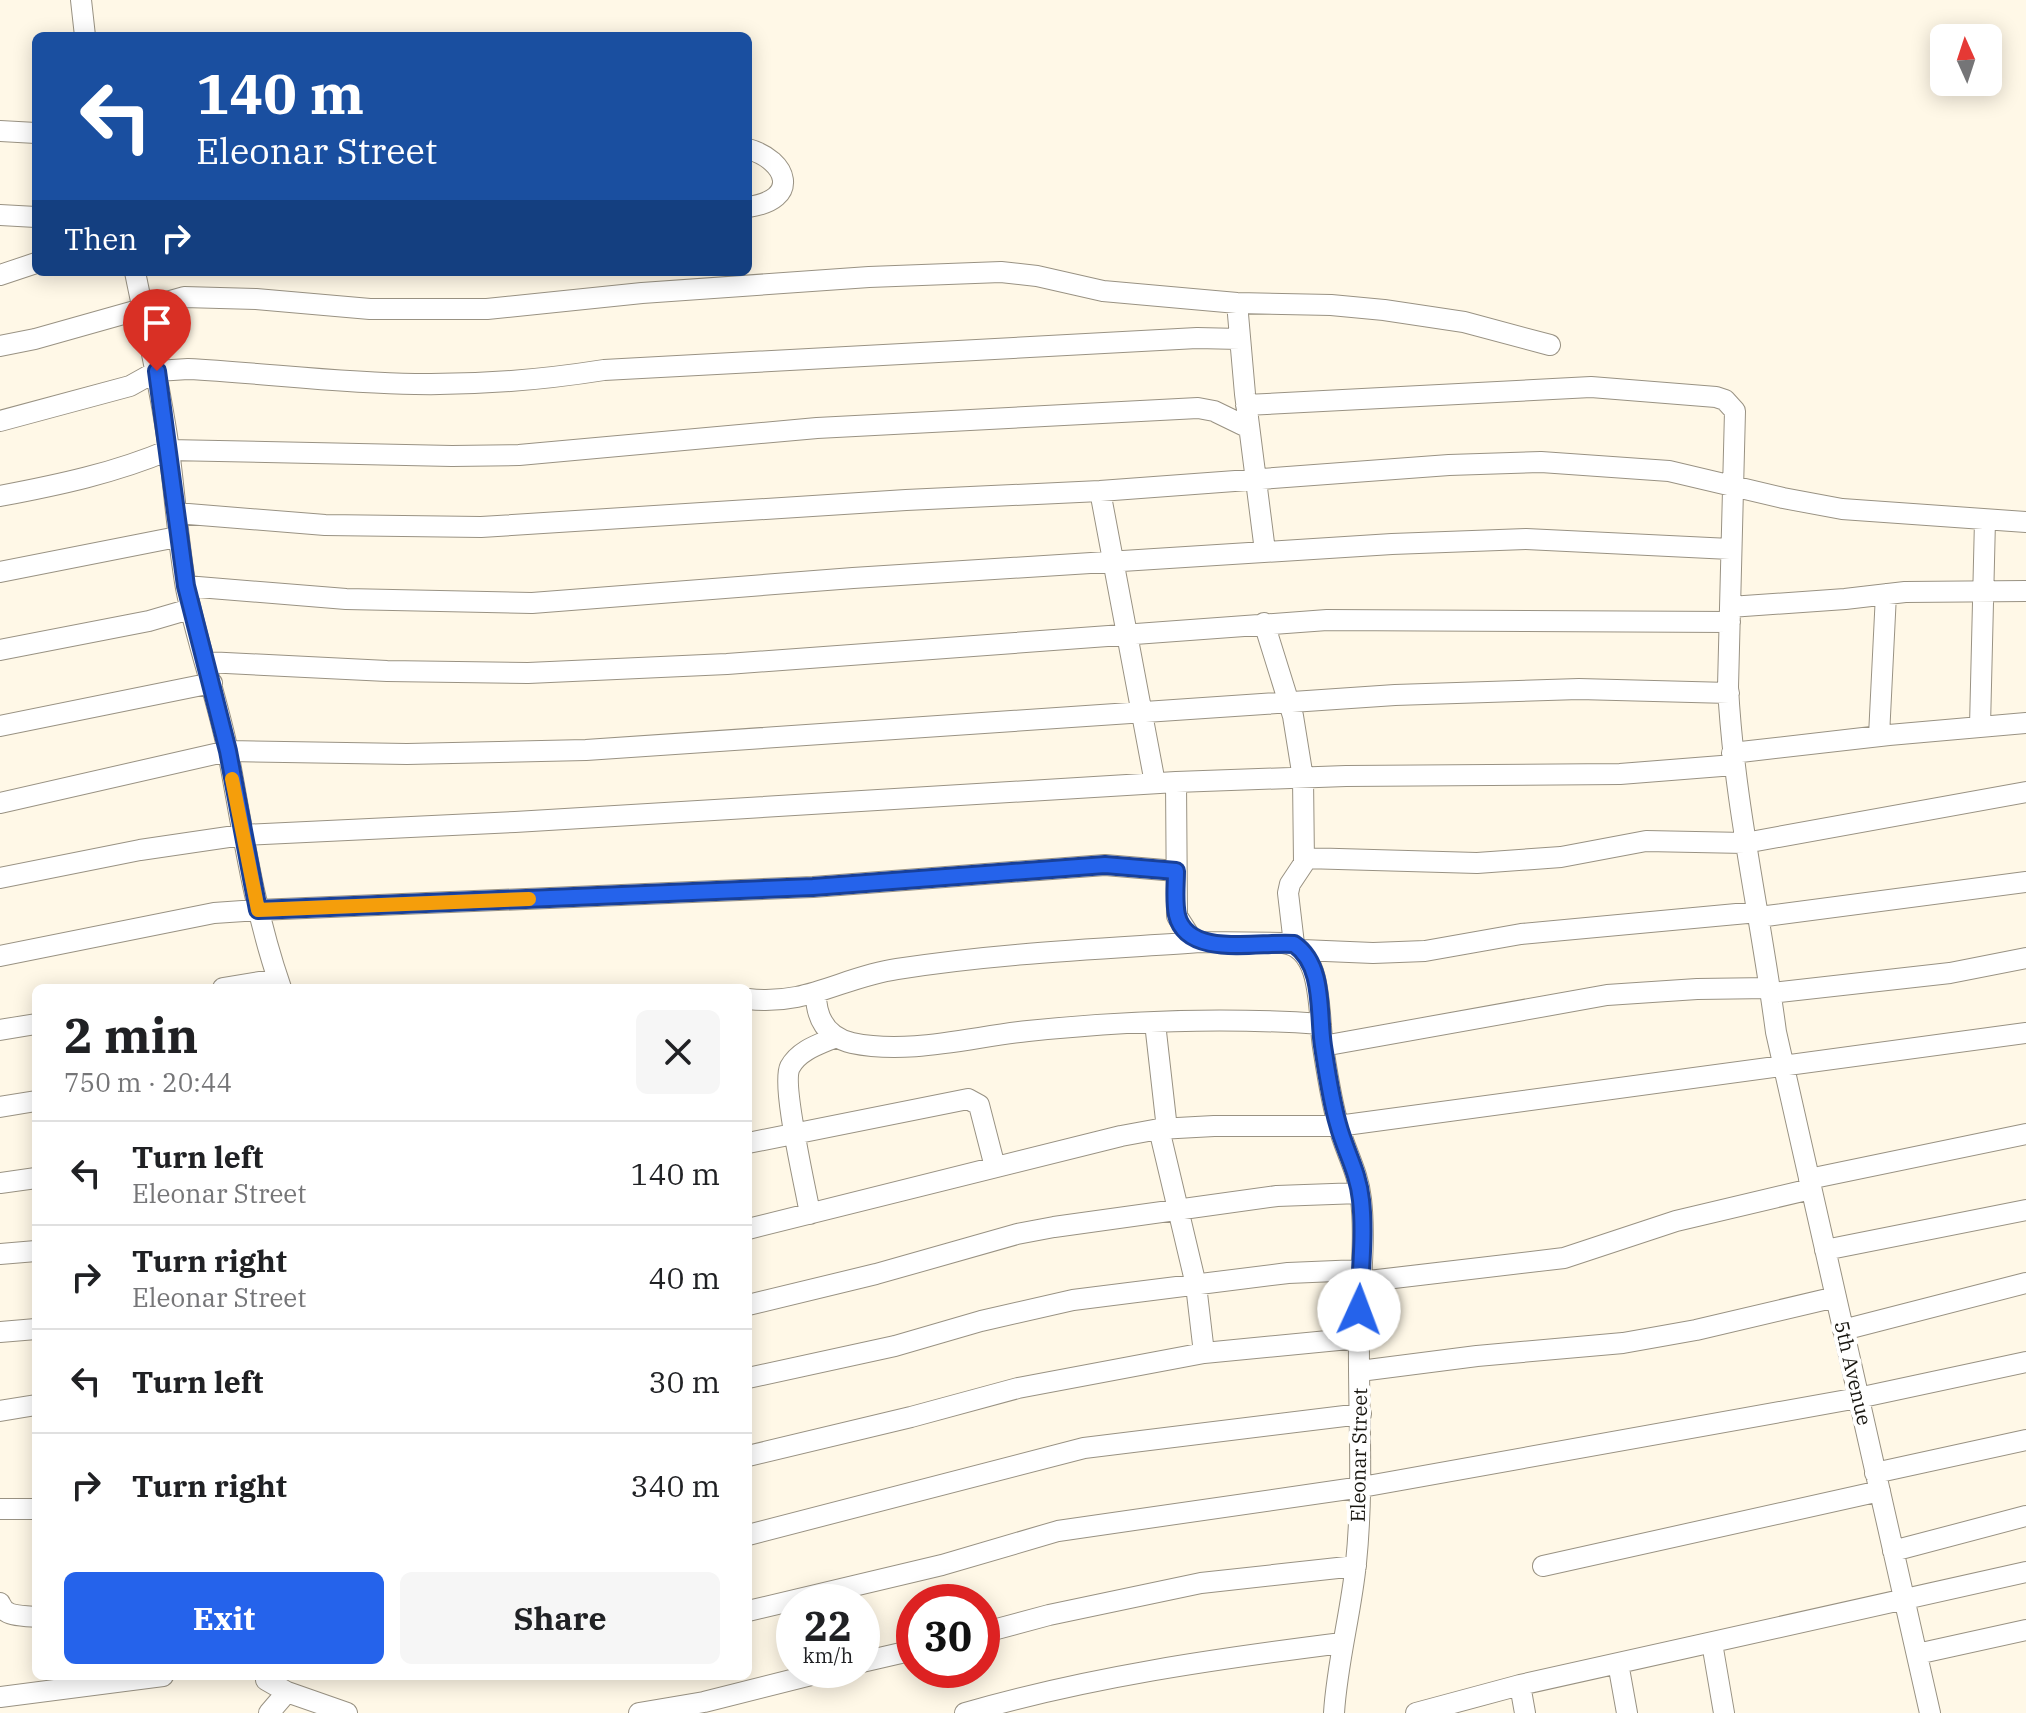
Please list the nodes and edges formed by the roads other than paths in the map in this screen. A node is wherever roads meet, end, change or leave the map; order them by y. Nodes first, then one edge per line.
1 (81, 0) edge
2 (85, 32) edge
3 (0, 131) edge
4 (32, 133) edge
5 (752, 151) edge
6 (752, 206) edge
7 (0, 215) edge
8 (32, 217) edge
9 (32, 264) edge
10 (0, 275) edge
11 (136, 276) edge
12 (1237, 303) junction
13 (143, 310) junction
14 (1240, 339) junction
15 (1550, 345) dead end
16 (0, 346) edge
17 (157, 371) junction
18 (1246, 405) junction
19 (0, 421) edge
20 (1249, 428) junction
21 (169, 450) junction
22 (1256, 479) junction
23 (1732, 485) junction
24 (1100, 491) junction
25 (0, 496) edge
26 (176, 513) junction
27 (1985, 520) junction
28 (2026, 522) edge
29 (177, 537) junction
30 (1730, 549) junction
31 (1265, 551) junction
32 (1114, 563) junction
33 (0, 572) edge
34 (186, 586) junction
35 (1983, 590) junction
36 (2026, 591) edge
37 (1886, 594) junction
38 (190, 609) junction
39 (1730, 615) junction
40 (1264, 623) junction
41 (1128, 635) junction
42 (0, 650) edge
43 (206, 662) junction
44 (212, 683) junction
45 (1729, 693) junction
46 (1288, 702) junction
47 (1143, 712) junction
48 (2026, 723) edge
49 (0, 726) edge
50 (1980, 726) junction
51 (1879, 736) junction
52 (228, 751) junction
53 (1733, 759) junction
54 (1303, 778) junction
55 (1176, 782) junction
56 (1155, 783) junction
57 (2026, 792) edge
58 (0, 803) edge
59 (242, 835) junction
60 (1745, 843) junction
61 (1304, 858) junction
62 (1176, 871) junction
63 (0, 878) edge
64 (2026, 882) edge
65 (258, 910) junction
66 (1759, 915) junction
67 (1202, 942) junction
68 (1298, 947) junction
69 (0, 956) edge
70 (2026, 958) edge
71 (279, 984) edge
72 (1770, 990) junction
73 (816, 994) junction
74 (752, 999) edge
75 (1155, 1023) junction
76 (1321, 1024) junction
77 (32, 1025) edge
78 (0, 1030) edge
79 (2026, 1033) edge
80 (836, 1037) junction
81 (1323, 1046) junction
82 (1784, 1067) junction
83 (32, 1102) edge
84 (0, 1107) edge
85 (1338, 1126) junction
86 (1163, 1129) junction
87 (2026, 1134) edge
88 (796, 1135) junction
89 (752, 1142) edge
90 (995, 1167) junction
91 (32, 1179) edge
92 (0, 1183) edge
93 (1810, 1184) junction
94 (1360, 1193) junction
95 (1180, 1209) junction
96 (2026, 1210) edge
97 (810, 1214) junction
98 (752, 1228) edge
99 (1825, 1250) junction
100 (32, 1251) edge
101 (0, 1254) edge
102 (1360, 1276) junction
103 (2026, 1283) edge
104 (1196, 1285) junction
105 (1836, 1297) junction
106 (752, 1304) edge
107 (32, 1329) edge
108 (1843, 1330) junction
109 (0, 1332) edge
110 (1359, 1338) junction
111 (1204, 1353) junction
112 (2026, 1362) edge
113 (1360, 1371) junction
114 (752, 1377) edge
115 (1858, 1398) junction
116 (32, 1406) edge
117 (0, 1411) edge
118 (1361, 1414) junction
119 (2026, 1440) edge
120 (752, 1455) edge
121 (1878, 1482) junction
122 (1362, 1487) junction
123 (0, 1509) edge
124 (32, 1509) edge
125 (2026, 1516) edge
126 (752, 1534) edge
127 (1893, 1551) junction
128 (1356, 1566) junction
129 (1543, 1566) dead end
130 (2026, 1572) edge
131 (1904, 1600) junction
132 (0, 1603) edge
133 (752, 1610) edge
134 (32, 1616) edge
135 (1000, 1628) edge
136 (2026, 1630) edge
137 (1342, 1643) junction
138 (1712, 1643) junction
139 (1917, 1654) junction
140 (1618, 1663) junction
141 (132, 1680) edge
142 (269, 1680) edge
143 (776, 1684) edge
144 (1520, 1685) junction
145 (287, 1692) junction
146 (0, 1697) edge
147 (269, 1713) edge
148 (347, 1713) edge
149 (639, 1713) edge
150 (965, 1713) edge
151 (1333, 1713) edge
152 (1416, 1713) edge
153 (1525, 1713) edge
154 (1627, 1713) edge
155 (1724, 1713) edge
156 (1930, 1713) edge

1 - 2 street
3 - 4 street
5 - 6 street
7 - 8 street
9 - 10 street
11 - 13 street
12 - 13 street
12 - 14 street
12 - 15 street
13 - 16 street
13 - 17 street
14 - 17 street
14 - 18 street
17 - 19 street
17 - 21 street
18 - 20 street
18 - 23 street, 5th Avenue
20 - 21 street
20 - 22 street
21 - 25 street
21 - 26 street
22 - 23 street
22 - 24 street
22 - 31 street
23 - 27 street
23 - 30 street, 5th Avenue
24 - 26 street
24 - 32 street
26 - 29 street
27 - 28 street
27 - 35 street
29 - 33 street
29 - 34 street
30 - 31 street
30 - 39 street, 5th Avenue
31 - 32 street
32 - 34 street
32 - 41 street
34 - 38 street
35 - 36 street
35 - 37 street
35 - 50 street
37 - 39 street
37 - 51 street
38 - 42 street
38 - 43 street
39 - 40 street
39 - 45 street, 5th Avenue
40 - 41 street
40 - 46 street
41 - 43 street
41 - 47 street
43 - 44 street
44 - 49 street
44 - 52 street
45 - 46 street
45 - 53 street, 5th Avenue
46 - 47 street
46 - 54 street
47 - 52 street
47 - 56 street
48 - 50 street
50 - 51 street
51 - 53 street
52 - 58 street
52 - 59 street
53 - 54 street
53 - 60 street, 5th Avenue
54 - 55 street
54 - 61 street
55 - 56 street
55 - 62 street
56 - 59 street
57 - 60 street
59 - 63 street
59 - 65 street
60 - 61 street
60 - 66 street, 5th Avenue
61 - 68 street, Eleonar Street
62 - 65 street
62 - 67 street
64 - 66 street
65 - 69 street
65 - 71 street
66 - 68 street
66 - 72 street, 5th Avenue
67 - 68 street
67 - 73 street
68 - 76 street, Eleonar Street
70 - 72 street
72 - 81 street
72 - 82 street, 5th Avenue
73 - 74 street
73 - 80 street
75 - 76 street
75 - 80 street
75 - 86 street
76 - 81 street, Eleonar Street
77 - 78 street
79 - 82 street
80 - 88 street
81 - 85 street, Eleonar Street
82 - 85 street
82 - 93 street, 5th Avenue
83 - 84 street
85 - 86 street
85 - 94 street, Eleonar Street
86 - 90 street
86 - 95 street
87 - 93 street
88 - 89 street
88 - 90 street
88 - 97 street
90 - 97 street
91 - 92 street
93 - 99 street, 5th Avenue
93 - 102 street
94 - 95 street
94 - 102 street, Eleonar Street
95 - 104 street
95 - 106 street
96 - 99 street
97 - 98 street
99 - 105 street, 5th Avenue
100 - 101 street
102 - 104 street
102 - 110 street, Eleonar Street
103 - 108 street
104 - 111 street
104 - 114 street
105 - 108 street, 5th Avenue
105 - 113 street
107 - 109 street
108 - 115 street, 5th Avenue
110 - 111 street
110 - 113 street, Eleonar Street
111 - 120 street
112 - 115 street
113 - 118 street, Eleonar Street
115 - 121 street, 5th Avenue
115 - 122 street
116 - 117 street
118 - 122 street, Eleonar Street
118 - 126 street
119 - 121 street
121 - 127 street, 5th Avenue
121 - 129 street
122 - 128 street, Eleonar Street
122 - 133 street
123 - 124 street
125 - 127 street
127 - 131 street, 5th Avenue
128 - 135 street
128 - 137 street, Eleonar Street
130 - 131 street
131 - 138 street
131 - 139 street, 5th Avenue
132 - 134 street
136 - 139 street
137 - 150 street
137 - 151 street, Eleonar Street
138 - 140 street
138 - 155 street
139 - 156 street, 5th Avenue
140 - 144 street
140 - 154 street
141 - 146 street
142 - 145 street
143 - 149 street
144 - 152 street
144 - 153 street
145 - 147 street
145 - 148 street

